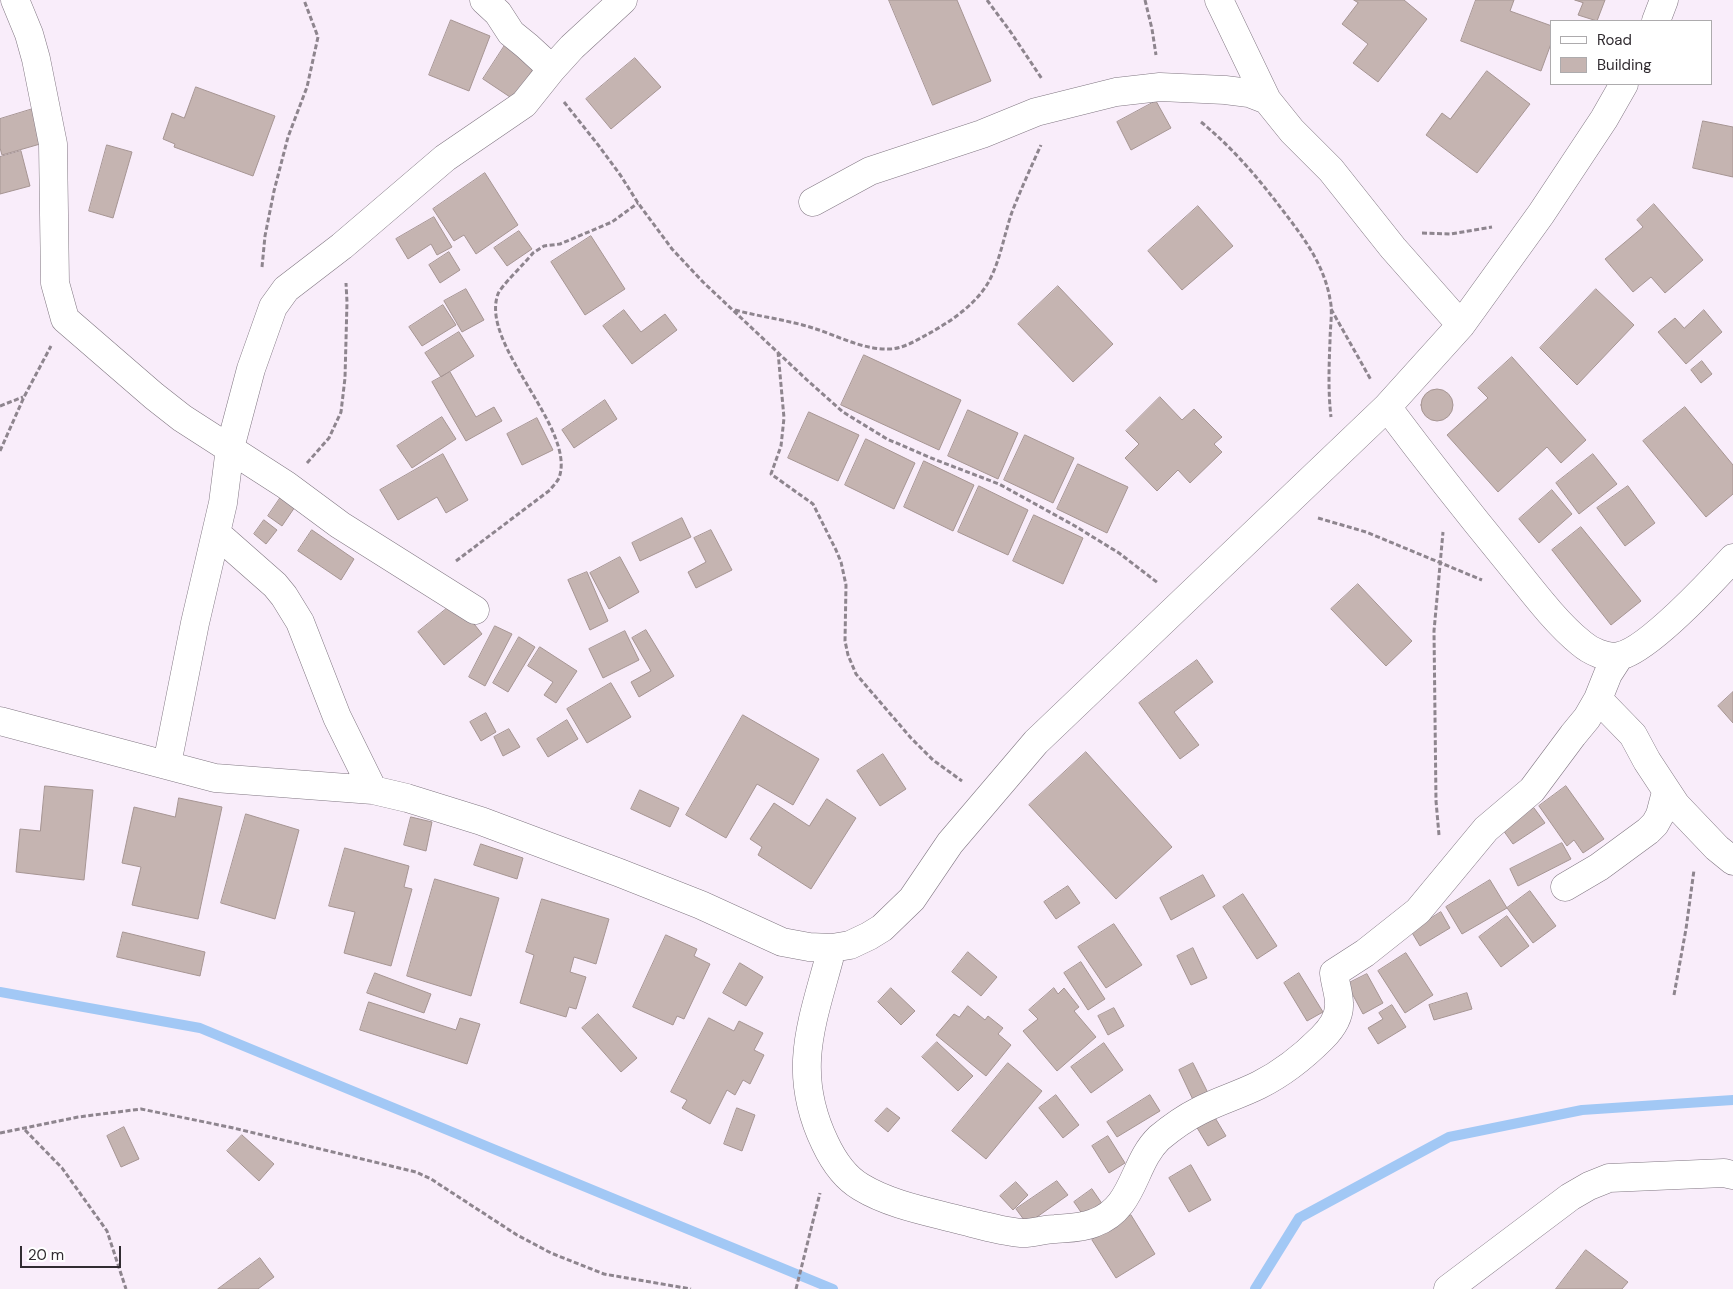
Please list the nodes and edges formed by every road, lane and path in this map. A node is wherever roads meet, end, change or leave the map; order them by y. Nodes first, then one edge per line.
1 (16, 0) edge
2 (304, 0) edge
3 (484, 0) edge
4 (623, 0) edge
5 (987, 0) edge
6 (1145, 0) edge
7 (1219, 0) edge
8 (1664, 0) edge
9 (1656, 20) edge
10 (548, 74) junction
11 (1623, 85) edge
12 (1160, 88) junction
13 (1267, 100) junction
14 (1058, 106) junction
15 (1196, 117) dead end
16 (812, 202) dead end
17 (638, 203) junction
18 (1495, 226) dead end
19 (1377, 227) junction
20 (342, 246) junction
21 (261, 274) dead end
22 (1331, 308) junction
23 (733, 310) junction
24 (65, 319) junction
25 (1460, 326) junction
26 (778, 352) junction
27 (24, 397) junction
28 (0, 406) edge
29 (1387, 406) junction
30 (230, 448) junction
31 (0, 451) edge
32 (1336, 455) junction
33 (286, 486) junction
34 (1281, 507) junction
35 (216, 533) junction
36 (1733, 558) edge
37 (1440, 563) junction
38 (430, 581) junction
39 (1488, 582) dead end
40 (1181, 602) junction
41 (475, 610) dead end
42 (1619, 657) junction
43 (1598, 699) junction
44 (0, 721) edge
45 (167, 764) junction
46 (374, 790) junction
47 (1666, 792) junction
48 (988, 797) junction
49 (1695, 826) junction
50 (1733, 861) edge
51 (1444, 880) junction
52 (1565, 887) dead end
53 (832, 948) junction
54 (1674, 995) dead end
55 (24, 1129) junction
56 (0, 1133) edge
57 (1733, 1175) edge
58 (814, 1214) dead end
59 (126, 1289) edge
60 (691, 1289) edge
61 (796, 1289) edge
62 (1448, 1289) edge

1 - 24 street
2 - 21 path
3 - 10 street
4 - 10 street
5 - 14 path
6 - 12 path
7 - 13 street
8 - 9 street
10 - 17 path
10 - 20 street
11 - 25 street
12 - 13 street
12 - 14 street
13 - 19 street
14 - 16 street
14 - 23 path
15 - 22 path
17 - 23 path
17 - 38 path
18 - 19 path
19 - 25 street
20 - 30 street
20 - 33 path
22 - 29 path
22 - 32 path
23 - 26 path
24 - 27 path
24 - 30 street
25 - 29 street
26 - 40 path
26 - 48 path
27 - 28 path
27 - 31 path
29 - 32 street
29 - 42 street
30 - 33 street
30 - 35 street
32 - 34 street
33 - 38 street
34 - 37 path
34 - 40 street
35 - 45 street
35 - 46 street
36 - 42 street
37 - 39 path
37 - 51 path
38 - 41 street
40 - 48 street
42 - 43 street
43 - 47 street
43 - 51 street
44 - 45 street
45 - 46 street
46 - 53 street
47 - 49 street
47 - 52 street
48 - 53 street
49 - 50 street
49 - 54 path
51 - 53 street
55 - 56 path
55 - 59 path
55 - 60 path
57 - 62 street
58 - 61 path

